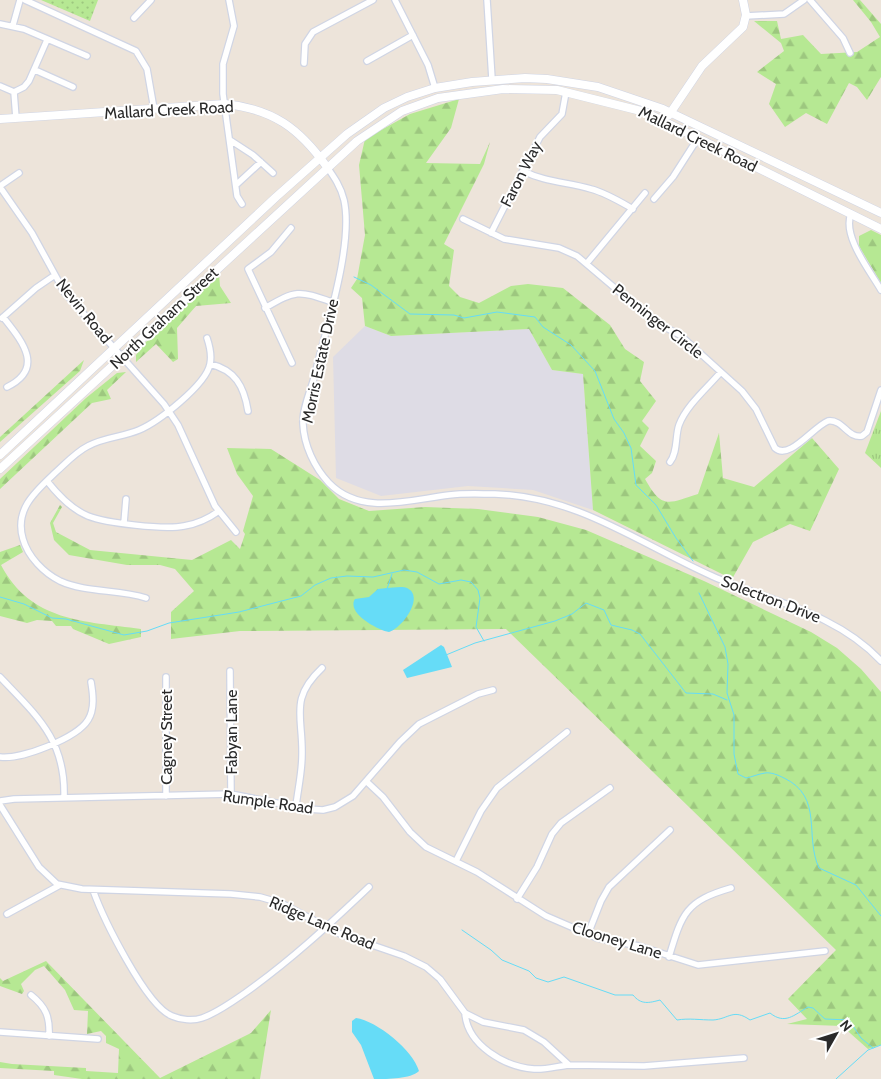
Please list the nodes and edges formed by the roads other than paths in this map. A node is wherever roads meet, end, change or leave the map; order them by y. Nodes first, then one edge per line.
1 (20, 0) edge
2 (25, 0) edge
3 (151, 0) edge
4 (229, 0) edge
5 (373, 0) edge
6 (395, 0) edge
7 (487, 0) edge
8 (743, 0) edge
9 (804, 0) edge
10 (810, 0) edge
11 (746, 16) junction
12 (134, 18) dead end
13 (0, 24) edge
14 (13, 25) junction
15 (413, 35) junction
16 (47, 40) junction
17 (850, 53) dead end
18 (87, 56) dead end
19 (367, 61) dead end
20 (304, 63) dead end
21 (35, 70) junction
22 (492, 79) junction
23 (73, 87) dead end
24 (435, 88) junction
25 (1, 89) edge
26 (14, 92) junction
27 (566, 92) junction
28 (225, 104) junction
29 (154, 109) junction
30 (671, 112) junction
31 (16, 118) junction
32 (0, 119) edge
33 (665, 122) junction
34 (698, 138) junction
35 (230, 140) junction
36 (320, 158) junction
37 (261, 162) junction
38 (327, 167) junction
39 (523, 171) junction
40 (19, 173) dead end
41 (273, 173) dead end
42 (236, 185) junction
43 (0, 186) edge
44 (645, 193) dead end
45 (654, 199) dead end
46 (242, 204) dead end
47 (633, 209) junction
48 (881, 213) edge
49 (851, 214) junction
50 (463, 219) dead end
51 (291, 228) dead end
52 (881, 229) edge
53 (491, 233) junction
54 (587, 263) junction
55 (55, 275) junction
56 (881, 290) edge
57 (332, 302) junction
58 (265, 308) junction
59 (1, 318) edge
60 (207, 338) dead end
61 (114, 348) junction
62 (122, 357) junction
63 (292, 363) dead end
64 (210, 364) junction
65 (720, 373) junction
66 (7, 387) dead end
67 (881, 390) edge
68 (168, 410) junction
69 (248, 411) dead end
70 (0, 455) edge
71 (670, 462) dead end
72 (0, 469) edge
73 (47, 481) junction
74 (126, 499) dead end
75 (219, 512) junction
76 (124, 523) junction
77 (236, 532) dead end
78 (707, 574) joint
79 (146, 598) dead end
80 (881, 661) edge
81 (322, 668) dead end
82 (230, 670) dead end
83 (166, 677) dead end
84 (0, 678) edge
85 (91, 682) dead end
86 (493, 690) dead end
87 (567, 732) dead end
88 (55, 742) junction
89 (0, 757) edge
90 (367, 782) junction
91 (610, 788) dead end
92 (232, 794) junction
93 (166, 796) junction
94 (64, 798) junction
95 (0, 803) edge
96 (296, 806) junction
97 (670, 830) dead end
98 (456, 861) junction
99 (60, 885) junction
100 (368, 887) dead end
101 (731, 888) dead end
102 (93, 890) junction
103 (517, 899) junction
104 (7, 914) dead end
105 (326, 927) junction
106 (588, 934) junction
107 (825, 951) dead end
108 (669, 956) junction
109 (31, 994) dead end
110 (465, 1014) junction
111 (483, 1022) junction
112 (0, 1032) edge
113 (473, 1034) junction
114 (49, 1036) junction
115 (98, 1040) dead end
116 (552, 1050) junction
117 (744, 1058) dead end
118 (569, 1065) junction
119 (552, 1067) junction

1 - 14 street
2 - 29 street
3 - 12 street
4 - 28 street
5 - 20 street
6 - 15 street
7 - 22 street
8 - 11 main road
9 - 11 street
10 - 17 street
11 - 30 main road
13 - 14 street
14 - 16 street
15 - 19 street
15 - 24 street
16 - 18 street
16 - 21 street
21 - 23 street
21 - 26 street
22 - 24 main road, Mallard Creek Road
22 - 30 main road, Mallard Creek Road
24 - 36 main road, Mallard Creek Road
25 - 26 street
26 - 31 street
27 - 33 main road, Mallard Creek Road
27 - 38 main road, Mallard Creek Road
27 - 39 street, Faron Way
28 - 29 main road, Mallard Creek Road
28 - 35 street
28 - 36 main road, Mallard Creek Road
29 - 31 main road, Mallard Creek Road
30 - 33 main road
30 - 48 main road, Mallard Creek Road
31 - 32 main road, Mallard Creek Road
33 - 34 main road, Mallard Creek Road
34 - 45 street
34 - 49 main road, Mallard Creek Road
35 - 37 street
35 - 42 street
36 - 38 main road, Mallard Creek Road
36 - 61 main road, North Graham Street
37 - 41 street
37 - 42 street
38 - 57 street, Morris Estate Drive
38 - 62 main road, North Graham Street
39 - 47 street
39 - 53 street, Faron Way
40 - 43 street
42 - 46 street
43 - 55 street, Nevin Road
44 - 47 street
47 - 54 street
49 - 52 main road, Mallard Creek Road
49 - 56 street
50 - 53 street, Penninger Circle
51 - 58 street
53 - 54 street, Penninger Circle
54 - 65 street, Penninger Circle
55 - 59 street
55 - 61 street, Nevin Road
57 - 58 street
57 - 78 street, Morris Estate Drive
58 - 63 street
59 - 66 street
60 - 64 street
61 - 62 street, Nevin Road
61 - 70 main road, North Graham Street
62 - 68 street, Nevin Road
62 - 72 main road, North Graham Street
64 - 68 street
64 - 69 street
65 - 67 street, Penninger Circle
65 - 71 street
68 - 73 street
68 - 75 street, Nevin Road
73 - 76 street
73 - 79 street
74 - 76 street
75 - 76 street
75 - 77 street, Nevin Road
78 - 80 street, Solectron Drive
81 - 96 street
82 - 92 street, Fabyan Lane
83 - 93 street, Cagney Street
84 - 88 street
85 - 88 street
86 - 90 street, Rumple Road
87 - 98 street
88 - 89 street
88 - 94 street
90 - 96 street, Rumple Road
90 - 98 street, Clooney Lane
91 - 103 street
92 - 93 street, Rumple Road
92 - 96 street, Rumple Road
93 - 94 street, Rumple Road
94 - 95 street, Rumple Road
95 - 99 street
97 - 106 street
98 - 103 street, Clooney Lane
99 - 102 street, Ridge Lane Road
99 - 104 street
100 - 105 street
101 - 108 street
102 - 105 street, Ridge Lane Road
102 - 105 street
103 - 106 street, Clooney Lane
105 - 110 street, Ridge Lane Road
106 - 108 street, Clooney Lane
107 - 108 street, Clooney Lane
109 - 114 street
110 - 111 street
110 - 113 street, Ridge Lane Road
111 - 113 street
111 - 116 street
112 - 114 street
113 - 119 street, Ridge Lane Road
114 - 115 street
116 - 118 street
116 - 119 street
117 - 118 street, Ridge Lane Road
118 - 119 street, Ridge Lane Road

